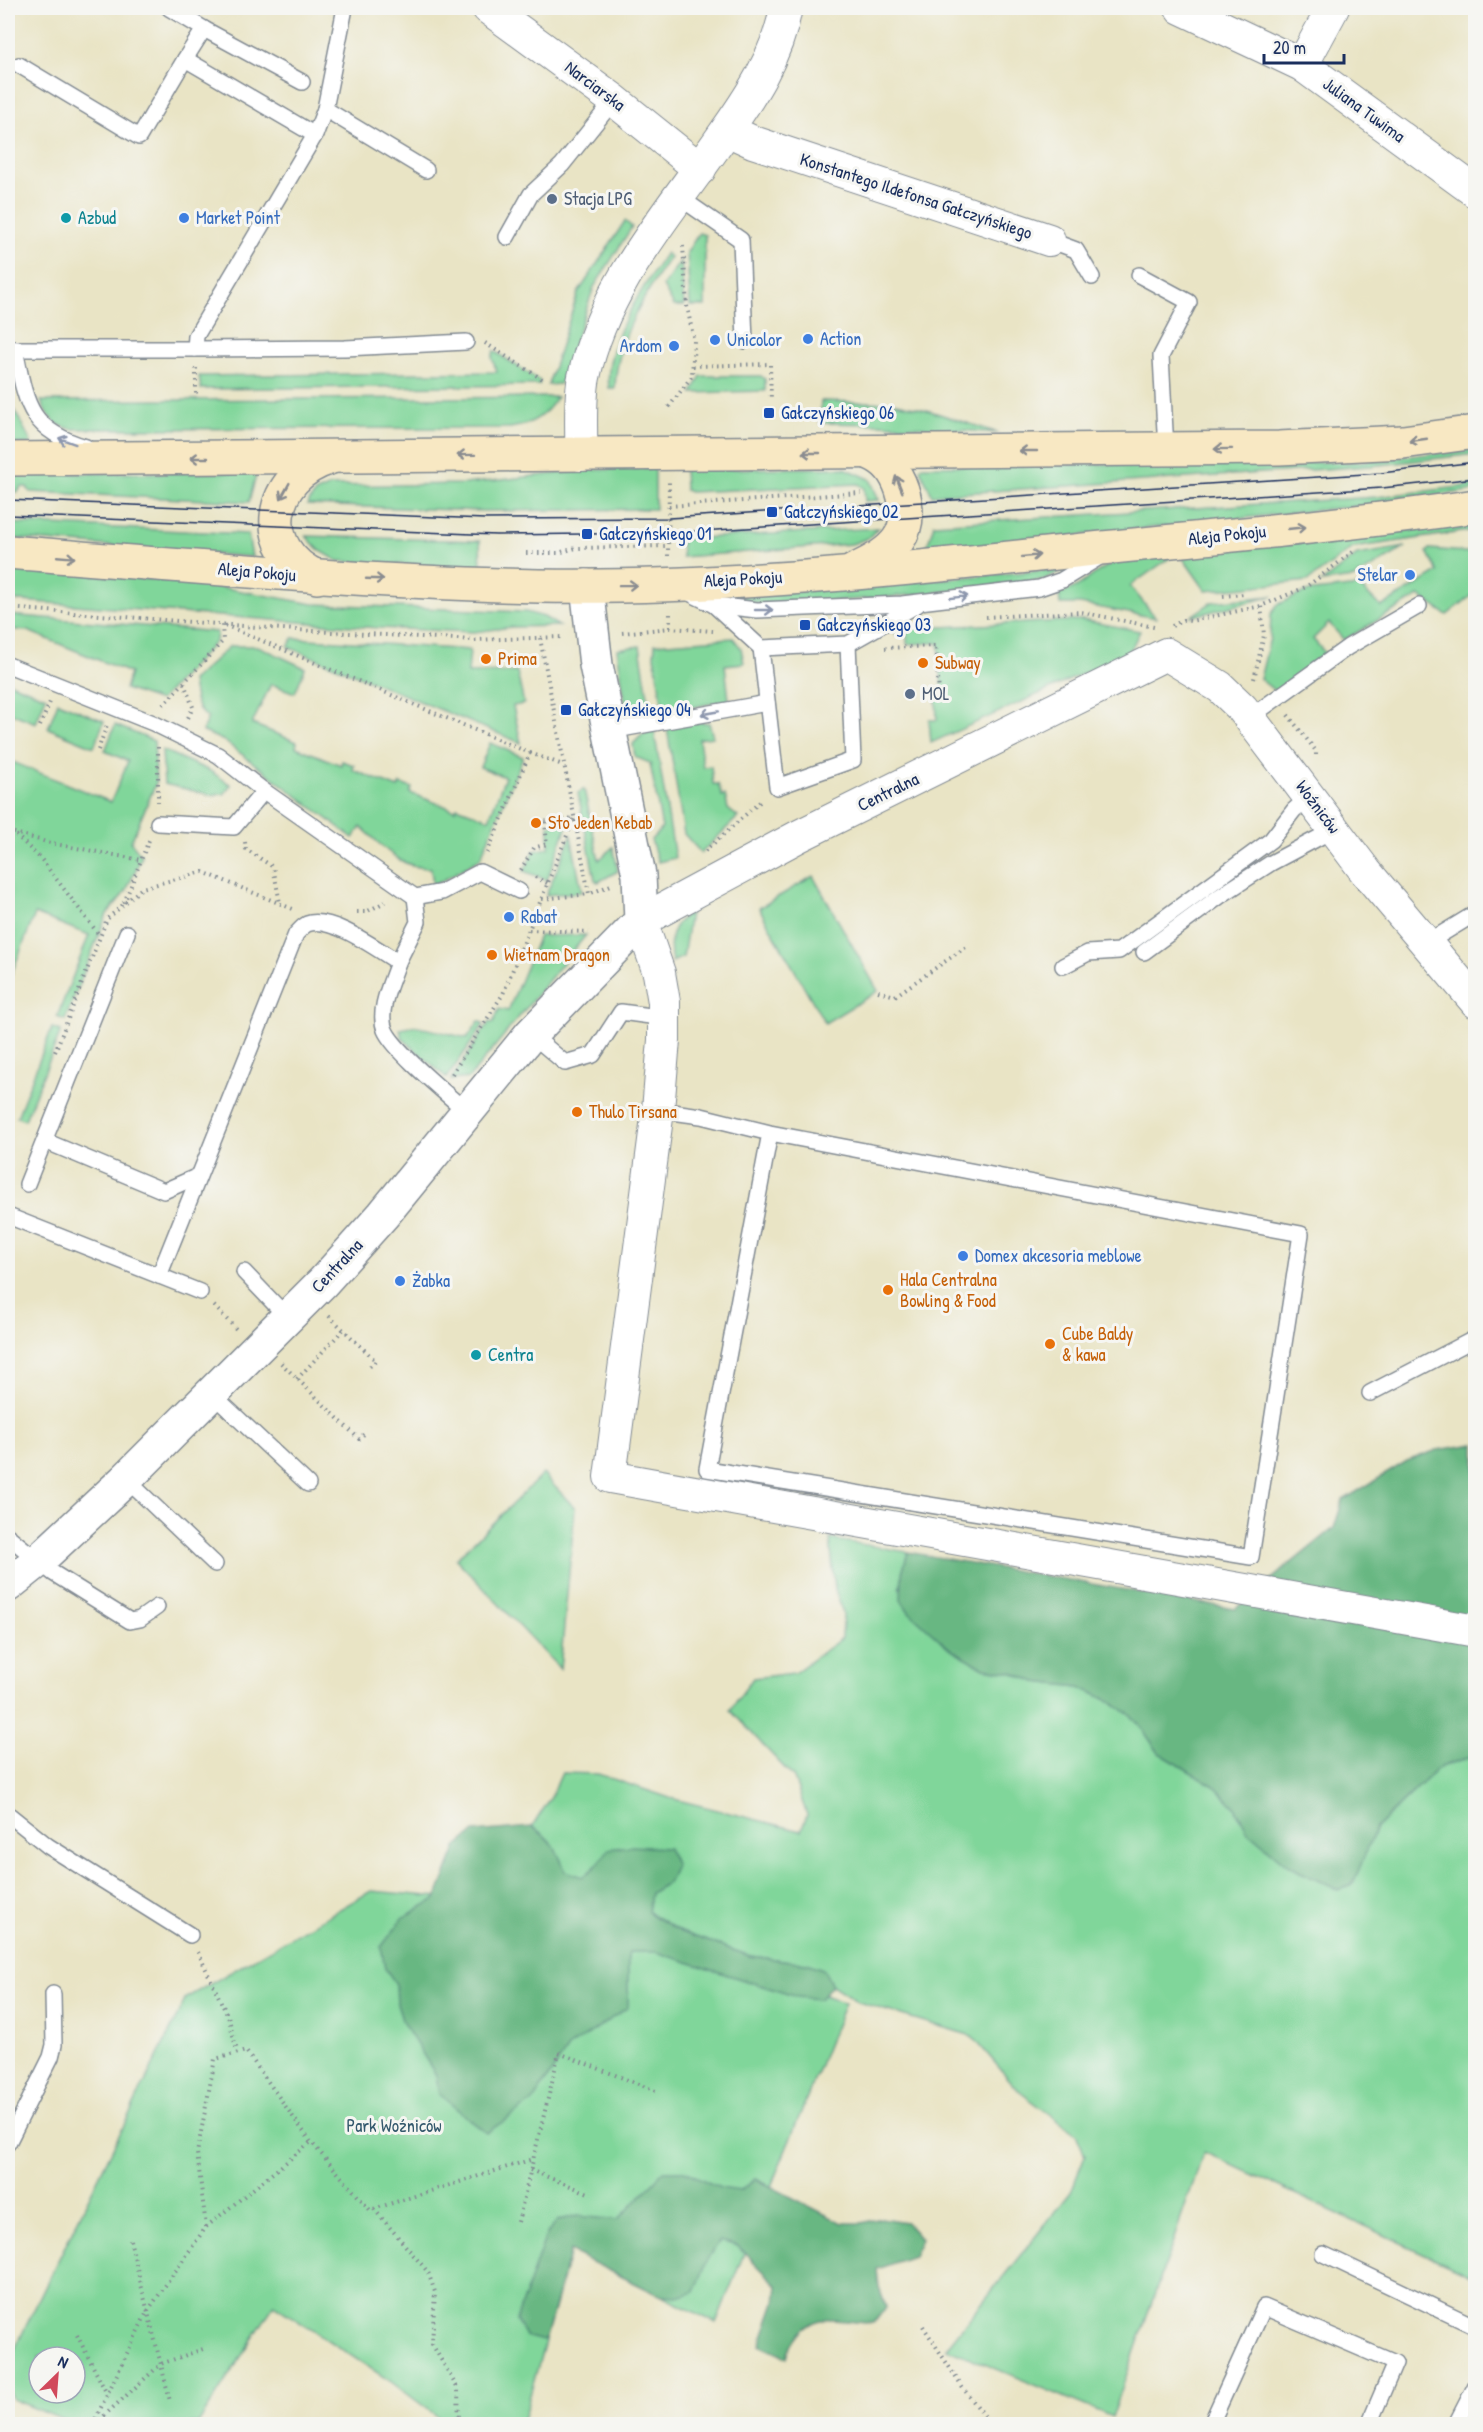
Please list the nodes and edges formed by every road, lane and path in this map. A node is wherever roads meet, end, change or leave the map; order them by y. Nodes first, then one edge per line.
1 (345, 8) edge
2 (488, 8) edge
3 (786, 8) edge
4 (1181, 8) edge
5 (1333, 8) edge
6 (173, 9) edge
7 (204, 29) junction
8 (185, 59) junction
9 (19, 65) dead end
10 (1302, 65) junction
11 (303, 82) dead end
12 (614, 100) junction
13 (325, 109) junction
14 (727, 130) junction
15 (315, 135) junction
16 (700, 169) junction
17 (426, 170) dead end
18 (1476, 192) edge
19 (679, 197) junction
20 (507, 237) dead end
21 (1049, 240) joint
22 (683, 246) dead end
23 (1139, 275) dead end
24 (1092, 277) dead end
25 (473, 341) joint
26 (746, 341) dead end
27 (11, 349) edge
28 (195, 349) junction
29 (693, 366) junction
30 (545, 381) dead end
31 (771, 401) dead end
32 (669, 406) dead end
33 (1476, 432) edge
34 (1166, 450) junction
35 (870, 453) junction
36 (581, 454) junction
37 (331, 457) junction
38 (123, 458) junction
39 (8, 459) edge
40 (669, 478) dead end
41 (861, 493) dead end
42 (669, 506) junction
43 (1476, 506) edge
44 (668, 546) junction
45 (1114, 547) junction
46 (1361, 549) dead end
47 (8, 552) edge
48 (516, 554) dead end
49 (669, 571) junction
50 (848, 574) junction
51 (317, 577) junction
52 (587, 586) junction
53 (1244, 594) dead end
54 (1223, 596) dead end
55 (925, 601) junction
56 (714, 604) junction
57 (1261, 606) junction
58 (1419, 606) dead end
59 (8, 608) edge
60 (977, 618) dead end
61 (1184, 620) dead end
62 (1130, 621) dead end
63 (222, 624) junction
64 (723, 630) dead end
65 (616, 634) dead end
66 (568, 637) dead end
67 (540, 638) junction
68 (848, 647) junction
69 (761, 648) junction
70 (8, 665) edge
71 (1137, 668) joint
72 (184, 683) junction
73 (939, 694) dead end
74 (52, 696) dead end
75 (768, 703) junction
76 (1245, 713) junction
77 (110, 719) dead end
78 (153, 723) junction
79 (40, 726) dead end
80 (610, 731) junction
81 (179, 736) junction
82 (158, 742) dead end
83 (98, 750) dead end
84 (530, 753) junction
85 (564, 765) junction
86 (777, 787) junction
87 (264, 791) junction
88 (1310, 796) junction
89 (242, 818) junction
90 (574, 818) junction
91 (158, 823) junction
92 (1335, 829) junction
93 (8, 831) edge
94 (13, 832) junction
95 (702, 855) dead end
96 (484, 859) dead end
97 (141, 860) junction
98 (535, 878) dead end
99 (621, 880) dead end
100 (549, 884) junction
101 (515, 889) junction
102 (589, 894) junction
103 (415, 897) junction
104 (543, 899) junction
105 (124, 903) junction
106 (280, 904) junction
107 (303, 910) dead end
108 (356, 912) dead end
109 (1476, 913) edge
110 (641, 921) junction
111 (530, 930) junction
112 (596, 932) dead end
113 (127, 933) dead end
114 (100, 936) junction
115 (1425, 944) junction
116 (966, 947) dead end
117 (1144, 952) dead end
118 (398, 962) junction
119 (1063, 966) dead end
120 (878, 991) dead end
121 (1476, 1002) edge
122 (665, 1018) junction
123 (531, 1034) junction
124 (54, 1054) dead end
125 (447, 1082) dead end
126 (658, 1110) junction
127 (467, 1112) junction
128 (770, 1133) junction
129 (45, 1142) junction
130 (198, 1176) junction
131 (27, 1184) dead end
132 (8, 1216) edge
133 (244, 1272) dead end
134 (159, 1276) junction
135 (200, 1292) joint
136 (327, 1315) dead end
137 (288, 1318) junction
138 (238, 1330) dead end
139 (344, 1330) junction
140 (1476, 1338) edge
141 (274, 1356) dead end
142 (369, 1367) dead end
143 (297, 1379) junction
144 (212, 1393) junction
145 (1370, 1393) dead end
146 (365, 1432) dead end
147 (126, 1479) junction
148 (308, 1484) dead end
149 (8, 1536) edge
150 (38, 1561) junction
151 (215, 1564) dead end
152 (8, 1585) edge
153 (157, 1607) dead end
154 (1476, 1631) edge
155 (8, 1815) edge
156 (190, 1935) joint
157 (53, 1994) dead end
158 (237, 2051) junction
159 (656, 2091) dead end
160 (312, 2142) junction
161 (8, 2143) edge
162 (533, 2159) junction
163 (530, 2170) junction
164 (591, 2194) dead end
165 (374, 2209) junction
166 (518, 2222) dead end
167 (206, 2227) junction
168 (130, 2240) dead end
169 (1323, 2254) dead end
170 (147, 2312) junction
171 (923, 2326) dead end
172 (1476, 2327) edge
173 (76, 2335) dead end
174 (203, 2349) dead end
175 (162, 2364) junction
176 (1476, 2385) edge
177 (107, 2394) junction
178 (170, 2402) dead end
179 (93, 2424) edge
180 (459, 2424) edge
181 (991, 2424) edge
182 (1211, 2424) edge
183 (1369, 2424) edge
184 (1456, 2424) edge

1 - 13 lane
2 - 12 street, Narciarska
3 - 14 street
4 - 10 street, Juliana Tuwima
5 - 10 street
6 - 7 lane
7 - 8 lane
7 - 11 lane
8 - 9 lane
8 - 15 lane
10 - 18 street, Juliana Tuwima
12 - 16 street, Narciarska
12 - 20 lane
13 - 15 lane
13 - 17 lane
14 - 16 street
14 - 21 street, Konstantego Ildefonsa Gałczyńskiego
15 - 28 lane
16 - 19 street
19 - 26 lane
19 - 36 street
21 - 24 lane, Konstantego Ildefonsa Gałczyńskiego
22 - 29 path
23 - 34 lane
25 - 28 lane
25 - 30 path
27 - 28 lane
38 -> 27 lane
29 - 31 path
29 - 32 path
33 -> 34 main road
34 -> 35 main road
35 -> 36 main road
50 -> 35 main road
36 -> 37 main road
37 -> 38 main road
37 -> 51 main road
38 - 39 main road
40 - 42 path
41 - 42 path
42 - 44 path
45 -> 43 main road, Aleja Pokoju
44 - 48 path
44 - 49 path
50 -> 45 main road, Aleja Pokoju
55 -> 45 lane
46 - 57 path
47 -> 51 main road, Aleja Pokoju
49 - 50 main road, Aleja Pokoju
52 -> 49 main road, Aleja Pokoju
49 - 56 lane
51 -> 52 main road, Aleja Pokoju
52 - 80 street
53 - 54 path
56 -> 55 lane
55 - 68 lane
56 - 69 lane
57 - 61 path
57 - 76 path
58 - 76 lane
59 - 63 path
60 - 62 path
63 - 67 path
63 - 72 path
63 - 84 path
64 - 65 path
66 - 67 path
67 - 85 path
68 - 69 lane
68 - 73 path
68 - 86 lane
69 - 75 lane
70 - 78 lane
71 - 76 street, Woźniców
71 - 110 street, Centralna
72 - 78 path
72 - 81 path
74 - 79 path
75 -> 80 lane
75 - 86 lane
76 - 88 street, Woźniców
77 - 83 path
78 - 81 lane
80 - 110 street
81 - 87 lane
82 - 91 path
84 - 85 path
84 - 96 path
85 - 90 path
86 - 95 path
87 - 89 lane
87 - 103 lane
88 - 92 street, Woźniców
88 - 119 lane
89 - 91 lane
89 - 106 path
90 - 100 path
90 - 101 path
90 - 102 path
91 - 97 path
92 - 115 street, Woźniców
92 - 117 lane
93 - 94 path
94 - 97 path
94 - 114 path
97 - 105 path
98 - 100 path
99 - 102 path
100 - 104 path
101 - 103 lane
101 - 104 path
102 - 104 path
103 - 108 path
103 - 118 lane
104 - 111 path
105 - 106 path
105 - 114 path
106 - 107 path
109 - 115 lane
110 - 122 street
110 - 123 street, Centralna
111 - 112 path
111 - 125 path
113 - 129 lane
114 - 124 path
115 - 121 street, Woźniców
116 - 120 path
118 - 127 lane
118 - 130 lane
122 - 123 lane
122 - 126 street
123 - 127 street, Centralna
126 - 128 lane
126 - 154 street
127 - 137 street, Centralna
128 - 128 lane
129 - 130 lane
129 - 131 lane
130 - 134 lane
132 - 134 lane
133 - 137 lane
134 - 135 lane
135 - 138 path
136 - 139 path
137 - 144 street, Centralna
139 - 142 path
139 - 143 path
140 - 145 lane
141 - 143 path
143 - 146 path
144 - 147 street, Centralna
144 - 148 lane
147 - 150 street, Centralna
147 - 151 lane
149 - 150 lane
150 - 152 street, Centralna
150 - 153 lane
155 - 156 lane
156 - 158 path
157 - 161 lane
158 - 160 path
158 - 167 path
159 - 162 path
160 - 165 path
160 - 167 path
162 - 163 path
162 - 165 path
163 - 164 path
163 - 166 path
165 - 180 path
167 - 170 path
168 - 170 path
169 - 172 lane
170 - 175 path
170 - 177 path
171 - 181 path
173 - 177 path
174 - 175 path
175 - 178 path
175 - 179 path
176 - 184 lane
177 - 179 path
182 - 183 lane

